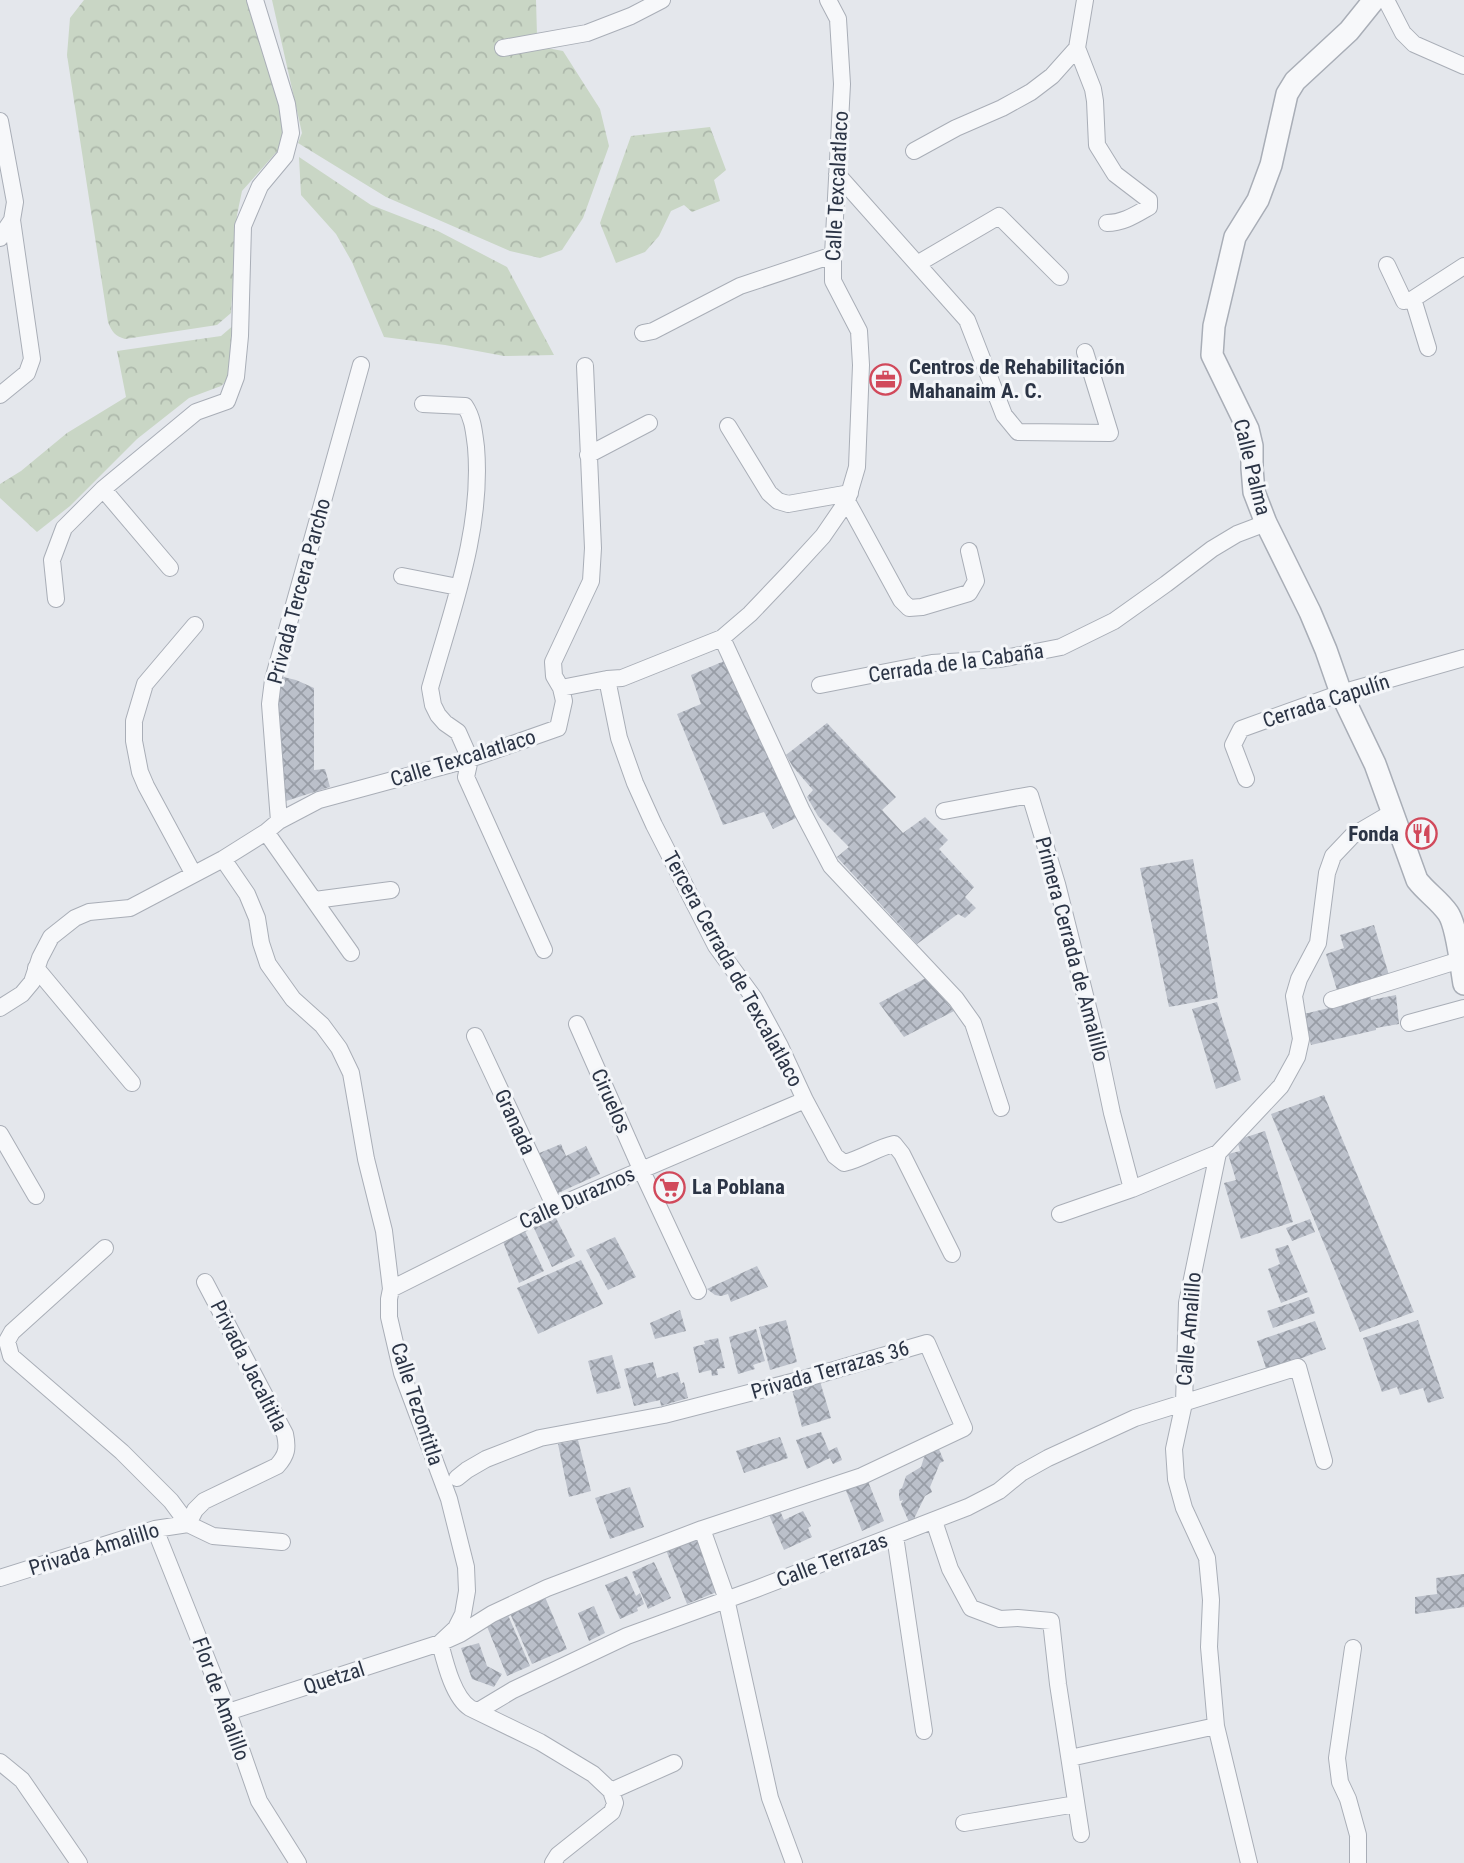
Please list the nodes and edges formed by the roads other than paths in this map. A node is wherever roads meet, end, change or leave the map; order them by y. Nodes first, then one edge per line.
1 (255, 0) edge
2 (662, 0) edge
3 (828, 0) edge
4 (1085, 0) edge
5 (1374, 0) edge
6 (1386, 0) edge
7 (503, 48) dead end
8 (1077, 48) junction
9 (1461, 60) edge
10 (0, 121) edge
11 (914, 151) dead end
12 (837, 174) junction
13 (12, 220) junction
14 (1107, 223) dead end
15 (0, 238) edge
16 (833, 255) junction
17 (917, 264) junction
18 (1387, 265) dead end
19 (1464, 266) edge
20 (1060, 278) dead end
21 (1408, 300) junction
22 (643, 333) dead end
23 (1428, 348) dead end
24 (1085, 352) dead end
25 (361, 365) dead end
26 (585, 366) dead end
27 (0, 395) edge
28 (424, 404) dead end
29 (649, 423) dead end
30 (728, 426) dead end
31 (589, 455) junction
32 (103, 489) junction
33 (848, 497) junction
34 (1266, 523) junction
35 (969, 551) dead end
36 (170, 568) dead end
37 (402, 576) dead end
38 (458, 587) junction
39 (56, 598) dead end
40 (195, 625) dead end
41 (722, 638) junction
42 (1464, 658) edge
43 (607, 679) junction
44 (820, 684) dead end
45 (561, 688) junction
46 (1341, 694) junction
47 (470, 759) junction
48 (1246, 779) dead end
49 (944, 811) dead end
50 (1393, 811) junction
51 (279, 821) junction
52 (266, 832) junction
53 (223, 859) junction
54 (193, 873) junction
55 (391, 890) dead end
56 (315, 900) junction
57 (544, 950) dead end
58 (351, 953) dead end
59 (1460, 960) junction
60 (36, 968) junction
61 (1464, 984) edge
62 (1332, 1000) dead end
63 (0, 1008) edge
64 (1464, 1008) edge
65 (1409, 1023) dead end
66 (577, 1024) dead end
67 (475, 1037) dead end
68 (132, 1083) dead end
69 (805, 1100) junction
70 (1001, 1108) dead end
71 (0, 1134) edge
72 (1219, 1153) junction
73 (641, 1169) junction
74 (1132, 1189) junction
75 (36, 1196) dead end
76 (555, 1207) junction
77 (1060, 1214) dead end
78 (105, 1248) dead end
79 (952, 1254) dead end
80 (205, 1282) dead end
81 (391, 1289) junction
82 (698, 1291) dead end
83 (1184, 1403) junction
84 (1324, 1461) dead end
85 (457, 1478) dead end
86 (934, 1521) junction
87 (188, 1524) junction
88 (155, 1528) junction
89 (702, 1529) junction
90 (895, 1536) junction
91 (282, 1542) dead end
92 (0, 1578) edge
93 (726, 1600) junction
94 (440, 1643) junction
95 (1353, 1648) dead end
96 (478, 1711) junction
97 (228, 1712) junction
98 (1216, 1726) junction
99 (924, 1731) dead end
100 (1070, 1758) junction
101 (0, 1762) edge
102 (674, 1763) dead end
103 (611, 1791) junction
104 (1076, 1804) junction
105 (964, 1823) dead end
106 (1082, 1834) dead end
107 (1354, 1862) edge
108 (79, 1863) edge
109 (298, 1863) edge
110 (553, 1863) edge
111 (794, 1863) edge
112 (1249, 1863) edge

1 - 32 street
2 - 7 street
3 - 12 street, Calle Texcalatlaco
4 - 8 street
5 - 34 street, Calle Palma
6 - 9 street
8 - 11 street
8 - 14 street
10 - 13 street
12 - 16 street, Calle Texcalatlaco
12 - 17 street
13 - 15 street
13 - 27 street
16 - 22 street
16 - 33 street, Calle Texcalatlaco
17 - 20 street
17 - 24 street
18 - 21 street
19 - 21 street
21 - 23 street
25 - 51 street, Privada Tercera Parcho
26 - 31 street
28 - 38 street
29 - 31 street
30 - 33 street
31 - 45 street
32 - 36 street
32 - 39 street
33 - 35 street
33 - 41 street, Calle Texcalatlaco
34 - 44 street, Cerrada de la Cabaña
34 - 46 street, Calle Palma
37 - 38 street
38 - 47 street
40 - 54 street
41 - 43 street, Calle Texcalatlaco
41 - 70 street
42 - 46 street, Cerrada Capulín
43 - 45 street, Calle Texcalatlaco
43 - 69 street, Tercera Cerrada de Texcalatlaco
45 - 47 street, Calle Texcalatlaco
46 - 48 street, Cerrada Capulín
46 - 50 street, Calle Palma
47 - 51 street, Calle Texcalatlaco
47 - 57 street
49 - 74 street, Primera Cerrada de Amalillo
50 - 59 street, Calle Palma
50 - 72 street
51 - 52 street, Calle Texcalatlaco
52 - 53 street, Calle Texcalatlaco
52 - 56 street
53 - 54 street, Calle Texcalatlaco
53 - 81 street, Calle Tezontitla
54 - 60 street, Calle Texcalatlaco
55 - 56 street
56 - 58 street
59 - 61 street, Calle Palma
59 - 62 street
60 - 63 street, Calle Texcalatlaco
60 - 68 street
64 - 65 street
66 - 73 street, Ciruelos
67 - 76 street, Granada
69 - 73 street, Calle Duraznos
69 - 79 street, Tercera Cerrada de Texcalatlaco
71 - 75 street
72 - 74 street
72 - 83 street, Calle Amalillo
73 - 76 street, Calle Duraznos
73 - 82 street, Ciruelos
74 - 77 street
76 - 81 street, Calle Duraznos
78 - 87 street
80 - 87 street, Privada Jacaltitla
81 - 94 street, Calle Tezontitla
83 - 84 street, Calle Terrazas
83 - 86 street, Calle Terrazas
83 - 98 street, Calle Amalillo
85 - 89 street, Privada Terrazas 36
86 - 90 street, Calle Terrazas
86 - 100 street
87 - 88 street, Privada Amalillo
87 - 91 street
88 - 92 street, Privada Amalillo
88 - 97 street, Flor de Amalillo
89 - 93 street
89 - 94 street, Privada Terrazas 36
90 - 93 street, Calle Terrazas
90 - 99 street
93 - 96 street, Calle Terrazas
93 - 111 street
94 - 96 street
94 - 97 street, Quetzal
95 - 107 street
96 - 103 street
97 - 109 street, Flor de Amalillo
98 - 100 street
98 - 112 street, Calle Amalillo
100 - 104 street
101 - 108 street
102 - 103 street
103 - 110 street
104 - 105 street
104 - 106 street

